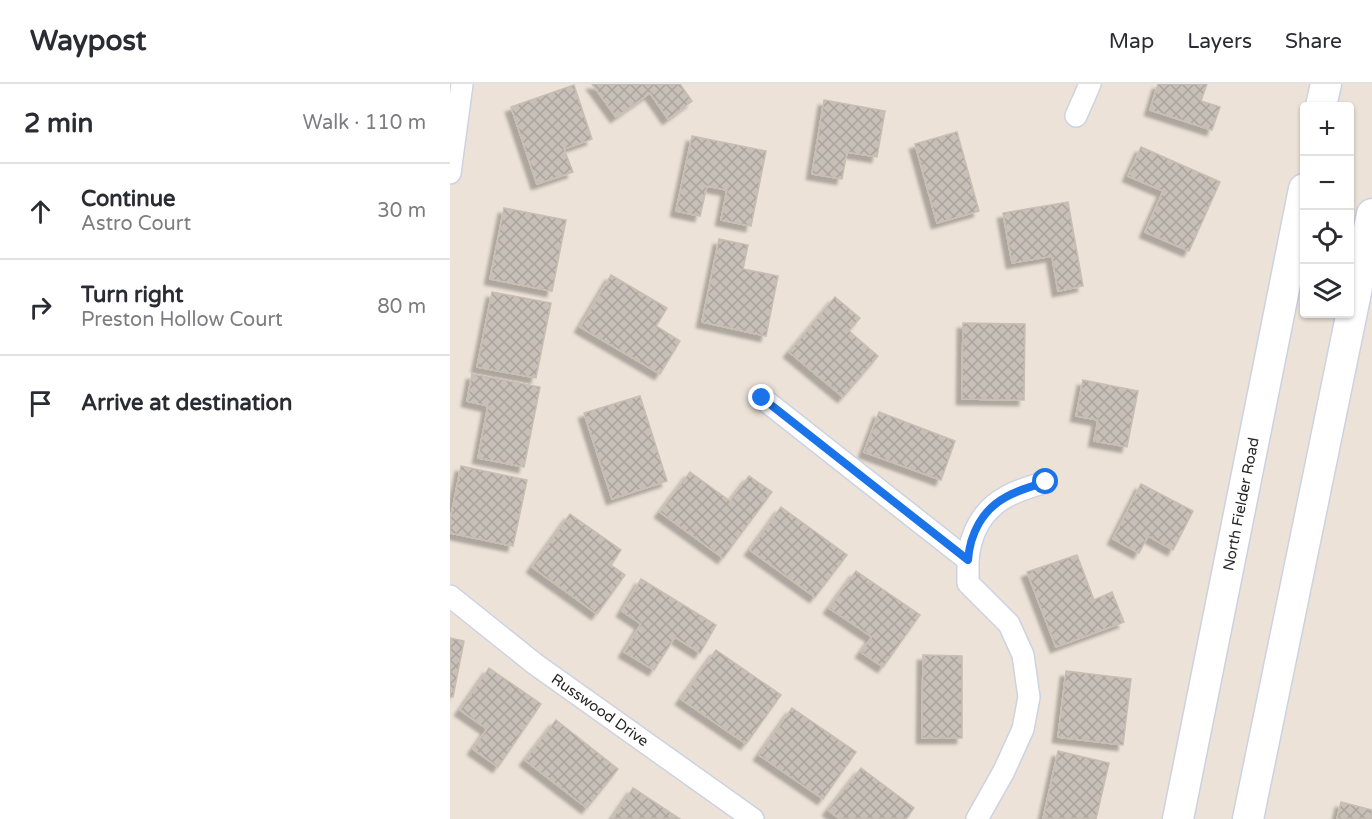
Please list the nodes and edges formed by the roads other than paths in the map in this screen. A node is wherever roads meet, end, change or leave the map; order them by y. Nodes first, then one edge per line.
1 (462, 84) edge
2 (1090, 84) edge
3 (1326, 84) edge
4 (1322, 102) edge
5 (1076, 116) dead end
6 (450, 173) edge
7 (1301, 210) edge
8 (1372, 214) edge
9 (762, 398) dead end
10 (1046, 482) dead end
11 (968, 560) junction
12 (450, 596) edge
13 (753, 819) edge
14 (977, 819) edge
15 (1178, 819) edge
16 (1248, 819) edge

1 - 6 street
2 - 5 street
3 - 4 main road
7 - 15 main road, North Fielder Road
8 - 16 main road
9 - 11 street
10 - 11 street
11 - 14 street
12 - 13 street, Russwood Drive

